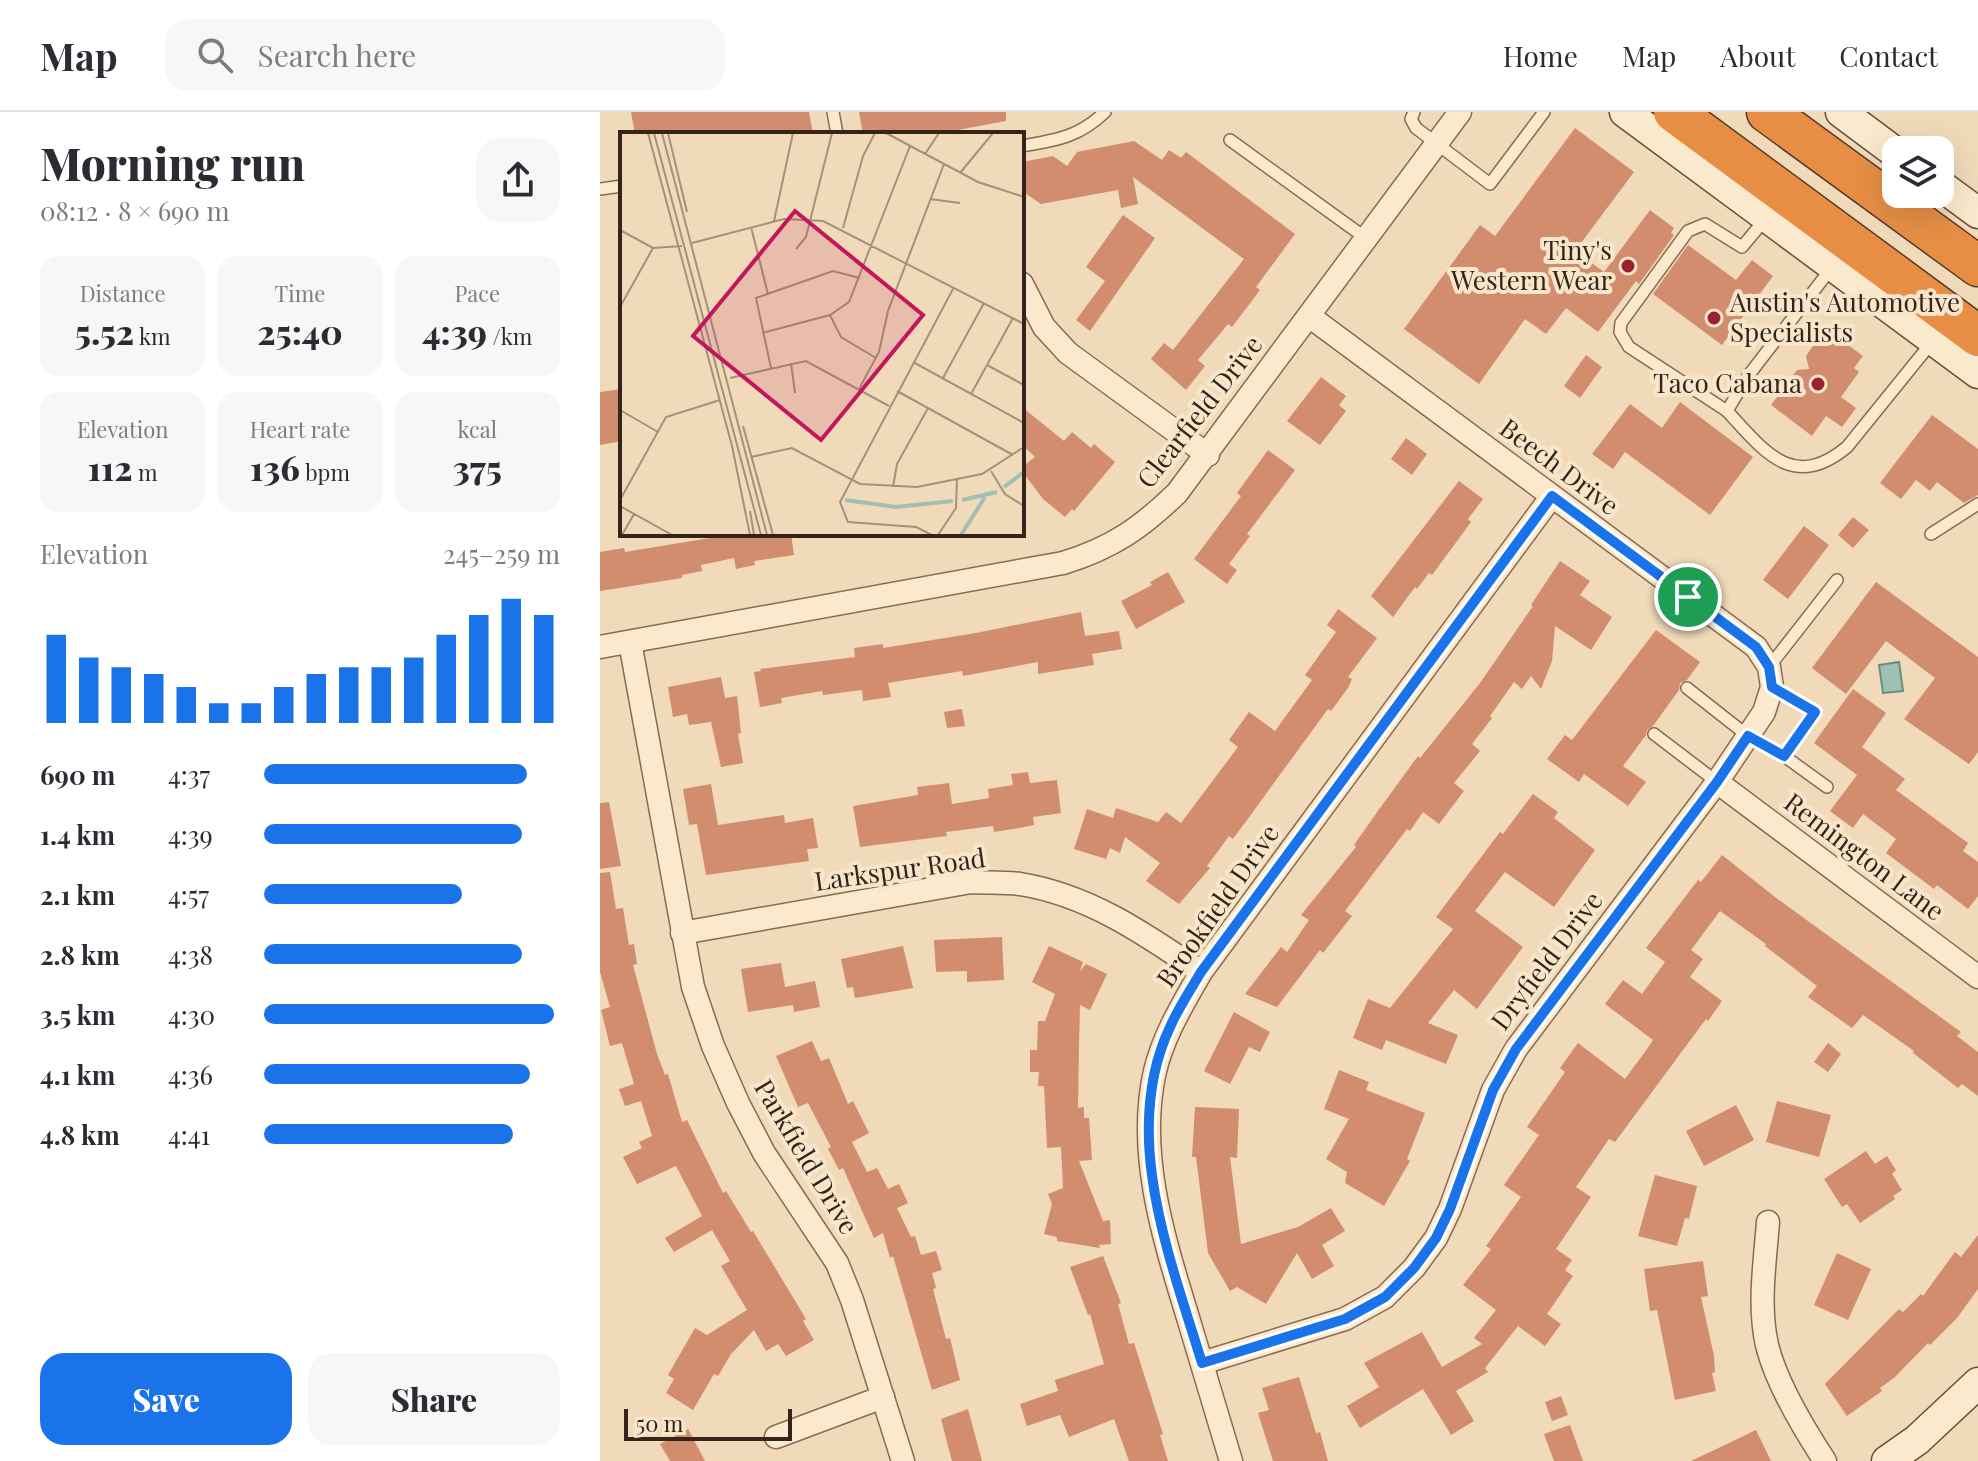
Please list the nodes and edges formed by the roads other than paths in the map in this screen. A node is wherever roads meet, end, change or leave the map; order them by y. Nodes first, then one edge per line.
1 (833, 112) edge
2 (1105, 112) edge
3 (1414, 112) edge
4 (1460, 112) edge
5 (1544, 112) edge
6 (1625, 112) edge
7 (1674, 112) edge
8 (1767, 112) edge
9 (1841, 112) edge
10 (837, 132) edge
11 (1230, 140) dead end
12 (1438, 143) junction
13 (1882, 143) edge
14 (1024, 146) edge
15 (620, 186) edge
16 (600, 189) edge
17 (1954, 195) edge
18 (1978, 213) edge
19 (1767, 216) junction
20 (1367, 239) junction
21 (1833, 265) junction
22 (1978, 266) edge
23 (1024, 288) edge
24 (1309, 316) junction
25 (1978, 336) edge
26 (1933, 340) junction
27 (1978, 373) edge
28 (1727, 411) junction
29 (1208, 455) junction
30 (1552, 496) junction
31 (1978, 504) edge
32 (1931, 534) dead end
33 (1837, 580) dead end
34 (630, 642) junction
35 (600, 647) edge
36 (1771, 677) junction
37 (1687, 688) dead end
38 (1654, 734) dead end
39 (1748, 736) junction
40 (1784, 756) junction
41 (1717, 782) junction
42 (1827, 787) dead end
43 (682, 933) junction
44 (1201, 972) junction
45 (1978, 977) edge
46 (1768, 1222) dead end
47 (1202, 1363) junction
48 (1978, 1383) edge
49 (883, 1397) junction
50 (776, 1437) dead end
51 (903, 1461) edge
52 (1231, 1461) edge
53 (1825, 1461) edge
54 (1887, 1461) edge

1 - 10 lane
2 - 14 lane
3 - 12 lane
4 - 12 street, Clearfield Drive
5 - 12 lane
6 - 19 main road
7 - 25 highway
8 - 22 highway
9 - 13 main road
11 - 20 lane
12 - 20 street, Clearfield Drive
15 - 16 lane
17 - 18 main road
19 - 21 main road
19 - 28 lane
20 - 24 street, Clearfield Drive
21 - 26 main road
21 - 28 lane
23 - 29 street
24 - 29 street, Clearfield Drive
24 - 30 street, Beech Drive
26 - 27 main road
26 - 28 lane
29 - 34 street, Clearfield Drive
30 - 36 street, Beech Drive
30 - 44 street, Brookfield Drive
31 - 32 lane
33 - 36 lane
34 - 35 street, Clearfield Drive
34 - 43 street, Parkfield Drive
36 - 39 street, Dryfield Drive
36 - 40 lane
37 - 39 lane
38 - 41 lane
39 - 40 lane
39 - 41 street, Dryfield Drive
40 - 42 lane
41 - 45 street, Remington Lane
41 - 47 street, Dryfield Drive
43 - 44 street, Larkspur Road
43 - 49 street, Parkfield Drive
44 - 47 street, Brookfield Drive
46 - 53 street
47 - 52 street, Brookfield Drive
48 - 54 main road
49 - 50 street
49 - 51 street, Parkfield Drive

